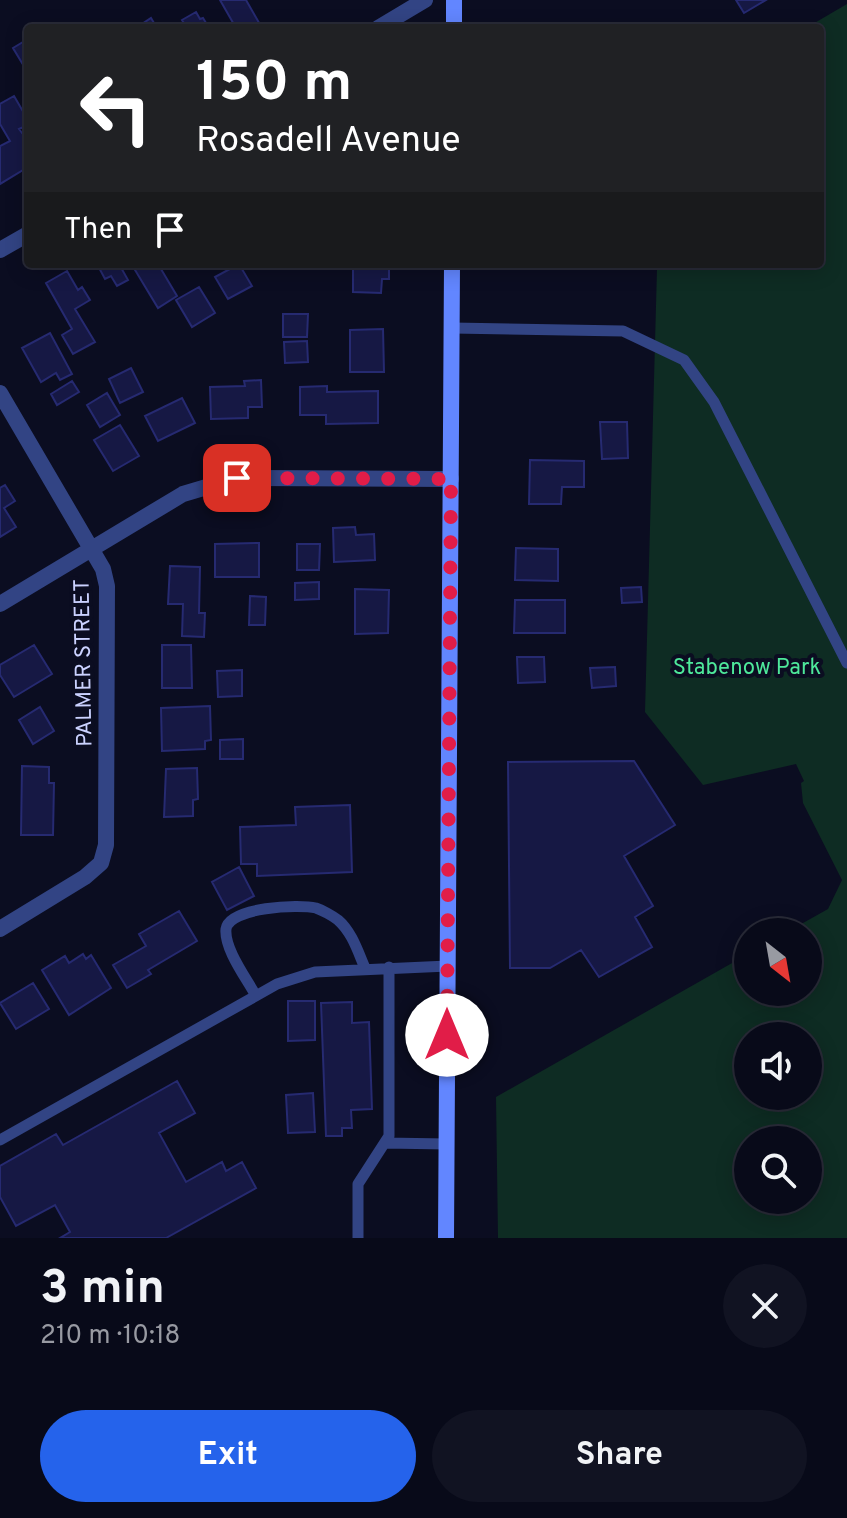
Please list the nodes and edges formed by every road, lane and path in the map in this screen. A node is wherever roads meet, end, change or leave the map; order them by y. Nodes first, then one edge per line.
1 (425, 0) edge
2 (454, 0) edge
3 (385, 24) edge
4 (454, 24) edge
5 (24, 236) edge
6 (0, 250) edge
7 (452, 268) edge
8 (452, 328) junction
9 (0, 393) edge
10 (451, 479) junction
11 (91, 549) junction
12 (0, 604) edge
13 (847, 663) edge
14 (0, 929) edge
15 (448, 966) junction
16 (389, 967) junction
17 (365, 968) junction
18 (256, 996) junction
19 (0, 1140) edge
20 (385, 1143) junction
21 (447, 1144) junction
22 (358, 1238) edge
23 (446, 1238) edge

1 - 3 street
2 - 4 street
5 - 6 street
7 - 8 street
8 - 10 street
8 - 13 lane
9 - 11 street, PALMER STREET
10 - 11 street
10 - 15 street
11 - 12 street
11 - 14 street, PALMER STREET
15 - 16 lane
15 - 21 street
16 - 17 lane
16 - 20 lane
17 - 18 lane
17 - 18 lane
18 - 19 lane
20 - 21 lane
20 - 22 lane
21 - 23 street

